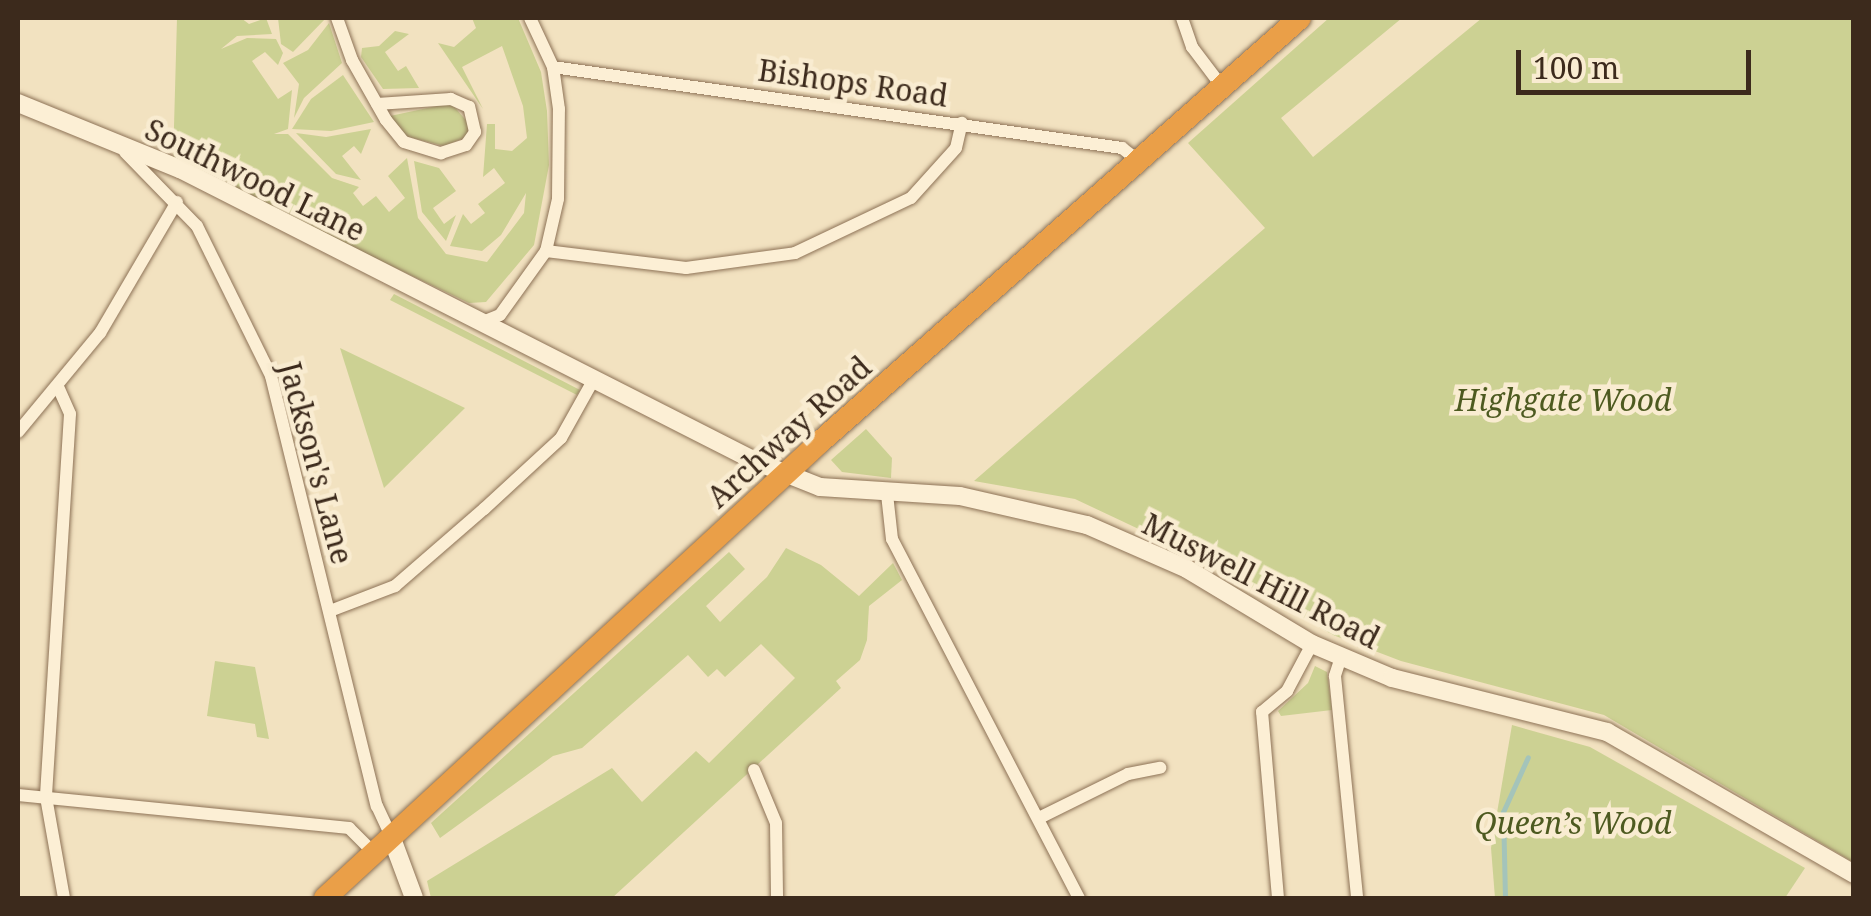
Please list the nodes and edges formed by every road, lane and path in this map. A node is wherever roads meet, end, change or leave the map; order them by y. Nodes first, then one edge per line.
1 (338, 18) edge
2 (530, 18) edge
3 (1182, 18) edge
4 (1300, 18) edge
5 (552, 67) junction
6 (1224, 88) junction
7 (18, 103) edge
8 (377, 104) junction
9 (962, 123) junction
10 (114, 144) junction
11 (1141, 163) junction
12 (177, 202) junction
13 (546, 251) junction
14 (485, 321) junction
15 (594, 379) junction
16 (59, 390) junction
17 (18, 432) edge
18 (787, 474) junction
19 (887, 494) junction
20 (330, 611) junction
21 (1312, 644) junction
22 (1341, 657) junction
23 (1160, 768) dead end
24 (754, 770) dead end
25 (18, 795) edge
26 (46, 797) junction
27 (1039, 818) junction
28 (382, 844) junction
29 (1854, 874) edge
30 (64, 898) edge
31 (325, 898) edge
32 (414, 898) edge
33 (777, 898) edge
34 (1080, 898) edge
35 (1278, 898) edge
36 (1357, 898) edge

1 - 8 street
2 - 5 street
3 - 6 street
4 - 6 highway, Archway Road
5 - 9 street, Bishops Road
5 - 13 street
6 - 11 highway, Archway Road
7 - 10 main road, Southwood Lane
8 - 8 street
9 - 11 street, Bishops Road
9 - 13 street
10 - 12 street, Jackson's Lane
10 - 14 main road, Southwood Lane
11 - 18 highway, Archway Road
12 - 16 street
12 - 20 street, Jackson's Lane
13 - 14 street
14 - 15 main road, Southwood Lane
15 - 18 main road, Southwood Lane
15 - 20 street
16 - 17 street
16 - 26 street
18 - 19 main road, Muswell Hill Road
18 - 28 highway, Archway Road
19 - 21 main road, Muswell Hill Road
19 - 27 street
20 - 28 street, Jackson's Lane
21 - 22 main road, Muswell Hill Road
21 - 35 street
22 - 29 main road, Muswell Hill Road
22 - 36 street
23 - 27 street
24 - 33 street
25 - 26 street
26 - 28 street
26 - 30 street
27 - 34 street
28 - 31 highway, Archway Road
28 - 32 main road

